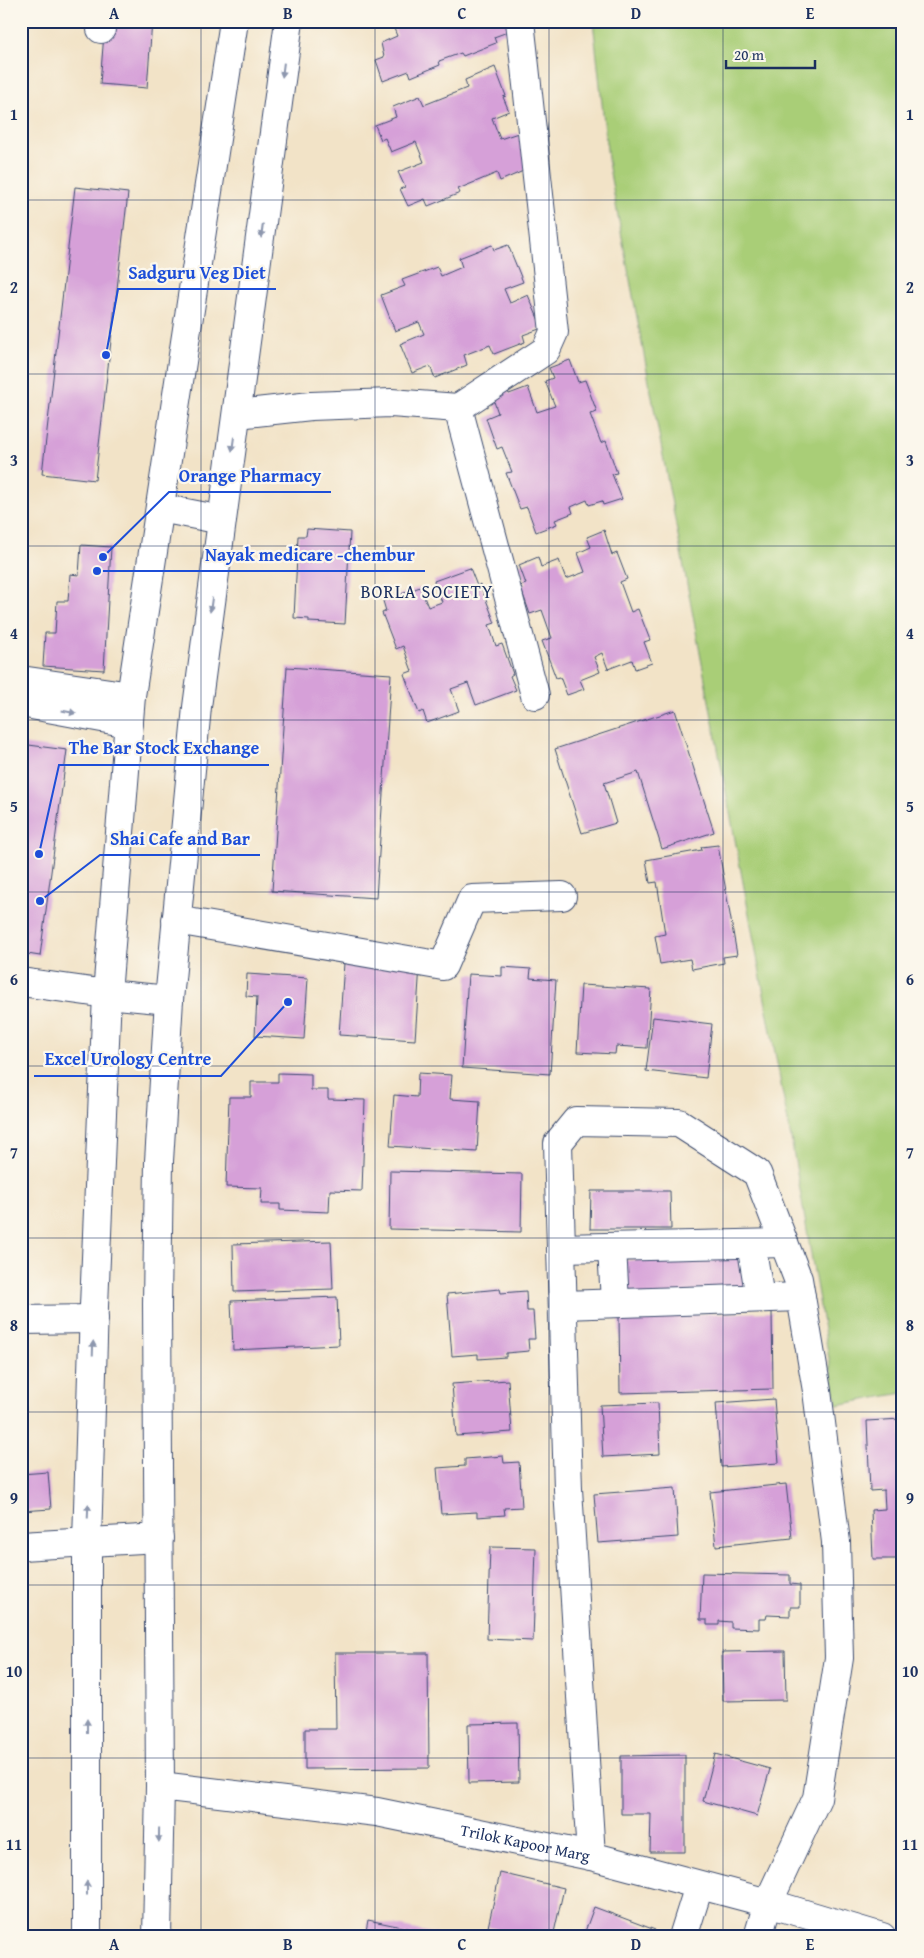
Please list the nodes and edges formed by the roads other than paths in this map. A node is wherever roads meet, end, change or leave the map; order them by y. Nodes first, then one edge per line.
1 (234, 21) edge
2 (289, 21) edge
3 (520, 21) edge
4 (458, 408) junction
5 (237, 414) junction
6 (160, 508) junction
7 (222, 520) junction
8 (21, 680) edge
9 (535, 695) dead end
10 (131, 696) junction
11 (21, 702) edge
12 (129, 723) junction
13 (562, 896) dead end
14 (176, 920) junction
15 (21, 963) edge
16 (21, 982) edge
17 (108, 984) junction
18 (169, 1000) junction
19 (784, 1243) junction
20 (751, 1244) junction
21 (612, 1247) junction
22 (561, 1248) junction
23 (801, 1297) junction
24 (760, 1298) junction
25 (616, 1303) junction
26 (563, 1305) junction
27 (94, 1319) junction
28 (21, 1320) edge
29 (159, 1538) junction
30 (87, 1542) junction
31 (21, 1546) edge
32 (160, 1786) junction
33 (591, 1856) junction
34 (699, 1886) junction
35 (768, 1903) junction
36 (87, 1937) edge
37 (157, 1937) edge
38 (683, 1937) edge
39 (758, 1937) edge
40 (882, 1937) edge

1 - 6 street
2 -> 5 street
3 - 4 street
4 - 5 street
4 - 9 street
5 -> 7 street
6 - 7 street
6 - 10 street
7 -> 14 street
8 - 10 street
10 - 12 street
11 -> 12 street
12 - 17 street
13 - 14 street
14 - 18 street
15 - 17 street
16 - 17 street
17 - 18 street
17 - 27 street
18 - 29 street
19 - 20 street
19 - 22 street
19 - 23 street
20 - 21 street
20 - 24 street
21 - 22 street
21 - 25 street
22 - 26 street
23 - 24 street
23 - 35 street
24 - 25 street
25 - 26 street
26 - 33 street
27 - 28 street
30 -> 27 street
29 - 30 street
29 - 32 street
30 - 31 street
36 -> 30 street
32 - 33 street, Trilok Kapoor Marg
32 -> 37 street
33 - 34 street, Trilok Kapoor Marg
34 - 35 street, Trilok Kapoor Marg
34 - 38 street
35 - 39 street
35 - 40 street, Trilok Kapoor Marg

